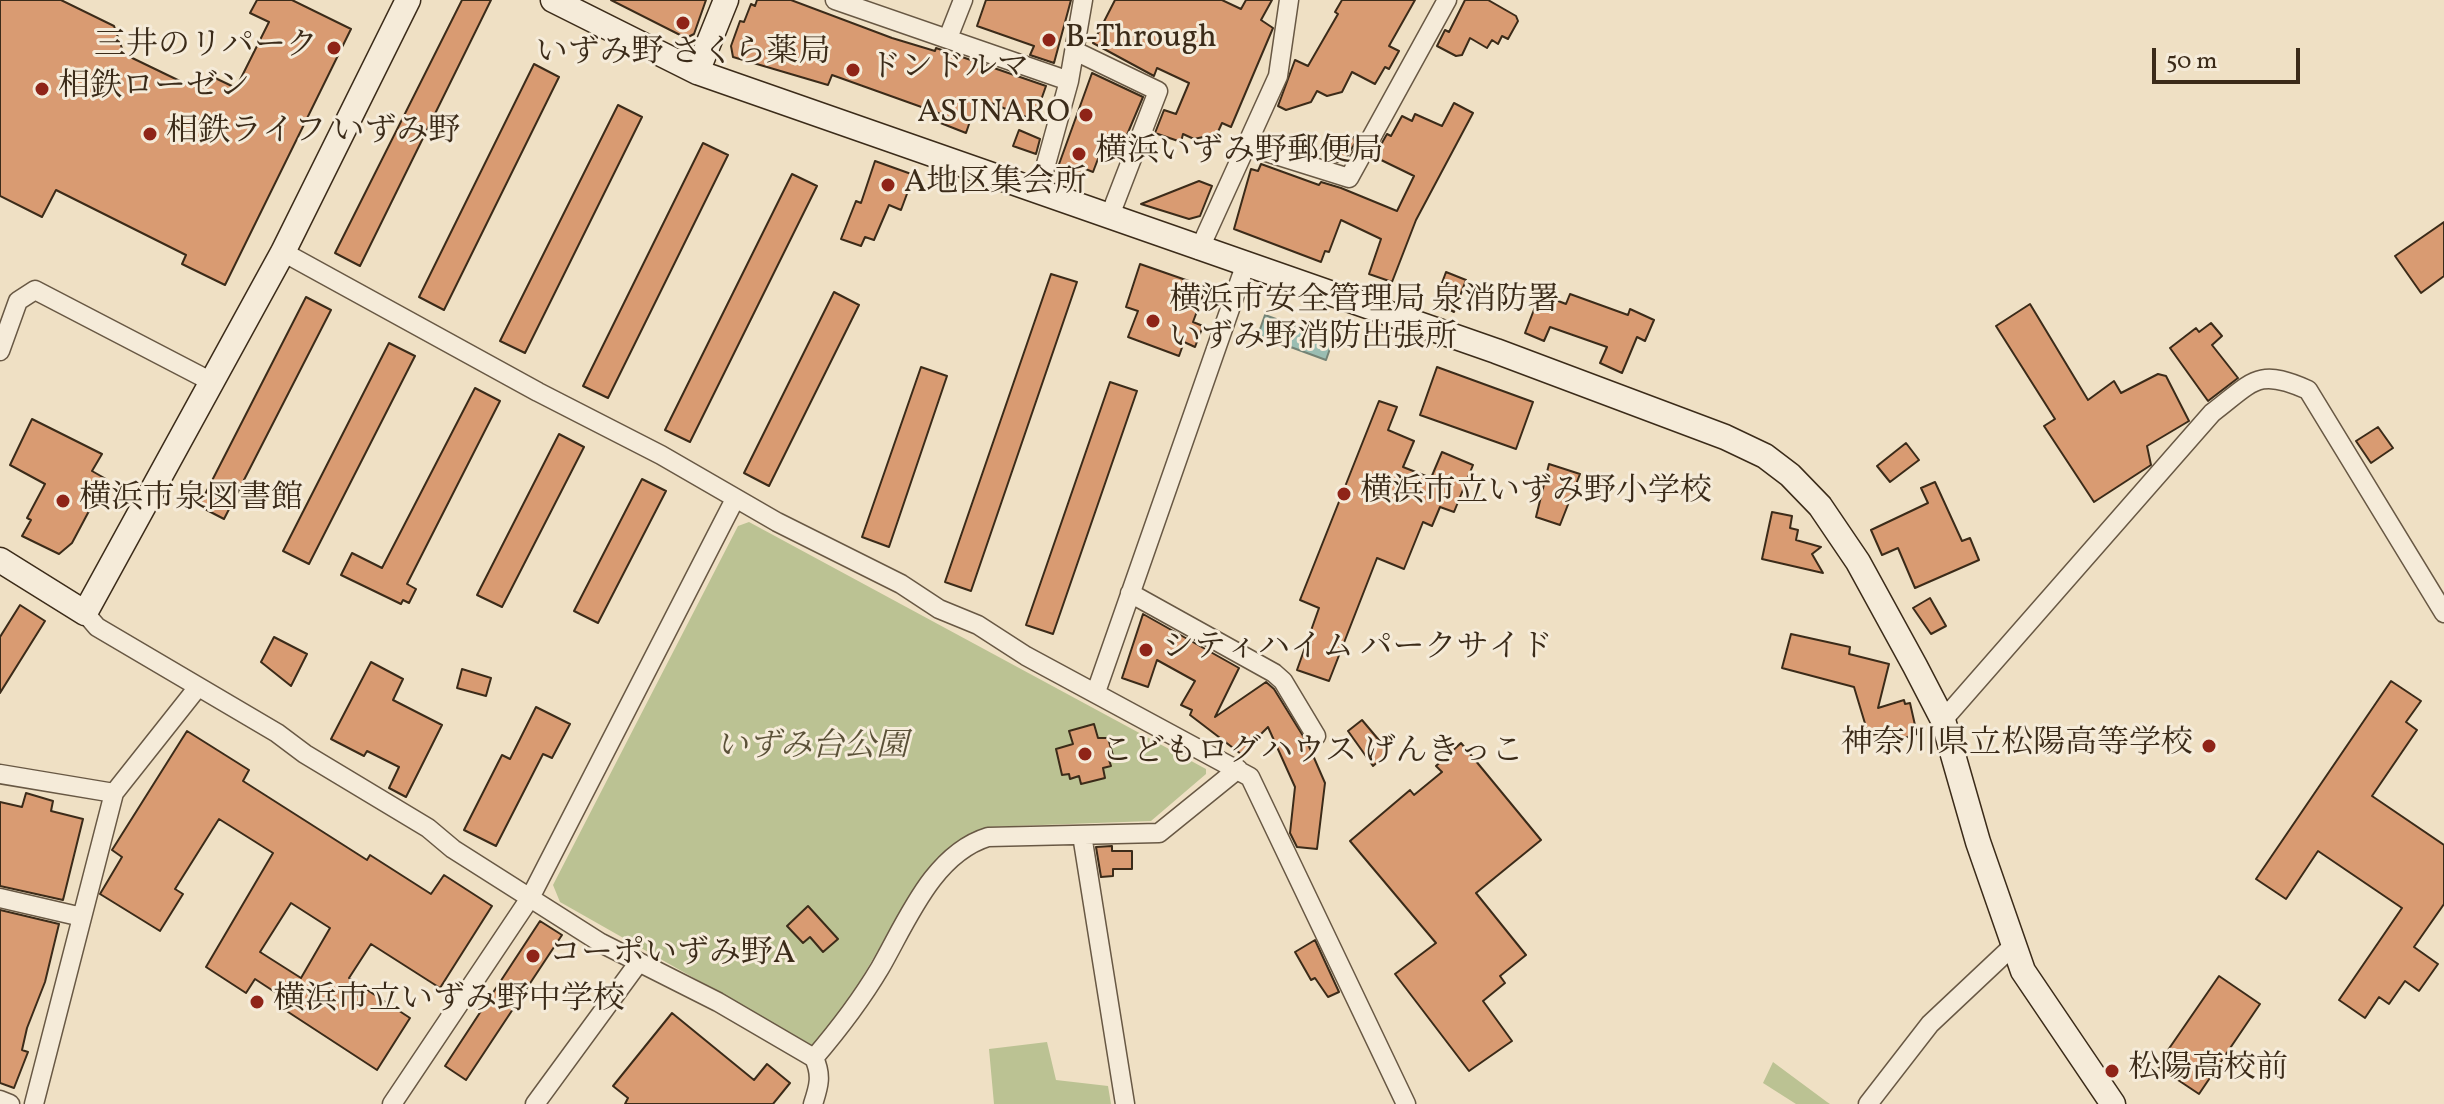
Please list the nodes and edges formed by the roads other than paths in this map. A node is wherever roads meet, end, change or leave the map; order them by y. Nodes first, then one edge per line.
1 (408, 0) edge
2 (553, 0) edge
3 (726, 0) edge
4 (963, 0) edge
5 (1083, 0) edge
6 (1289, 0) edge
7 (1447, 0) edge
8 (842, 1) edge
9 (948, 38) junction
10 (1075, 51) junction
11 (697, 72) junction
12 (1069, 81) junction
13 (1247, 146) junction
14 (1038, 193) junction
15 (1109, 218) junction
16 (1199, 250) junction
17 (283, 252) junction
18 (1245, 266) junction
19 (0, 351) edge
20 (212, 382) junction
21 (735, 499) junction
22 (0, 560) edge
23 (1130, 593) junction
24 (85, 613) junction
25 (2444, 613) edge
26 (198, 687) junction
27 (1096, 692) junction
28 (1943, 720) junction
29 (1316, 736) dead end
30 (1238, 769) junction
31 (0, 774) edge
32 (114, 793) junction
33 (1082, 835) junction
34 (0, 898) edge
35 (530, 898) junction
36 (82, 917) junction
37 (2014, 945) junction
38 (639, 962) junction
39 (814, 1058) junction
40 (0, 1100) edge
41 (10, 1104) edge
42 (34, 1104) edge
43 (392, 1104) edge
44 (535, 1104) edge
45 (813, 1104) edge
46 (1125, 1104) edge
47 (1406, 1104) edge
48 (1868, 1104) edge
49 (2113, 1104) edge

1 - 17 street
2 - 11 street
3 - 11 street
4 - 9 street
5 - 10 street
6 - 13 street
7 - 13 street
8 - 9 street
9 - 12 street
10 - 12 street
10 - 15 street
11 - 14 street
12 - 14 street
13 - 16 street
14 - 15 street
15 - 16 street
16 - 18 street
17 - 20 street
17 - 21 street
18 - 23 street
18 - 28 street
19 - 20 street
20 - 24 street
21 - 27 street
21 - 35 street
22 - 24 street
23 - 27 street
23 - 29 street
24 - 26 street
25 - 28 street
26 - 32 street
26 - 35 street
27 - 30 street
28 - 37 street
30 - 33 street
30 - 47 street
31 - 32 street
32 - 36 street
33 - 39 street
33 - 46 street
34 - 36 street
35 - 38 street
35 - 43 street
36 - 42 street
37 - 48 street
37 - 49 street
38 - 39 street
38 - 44 street
39 - 45 street
40 - 41 street

